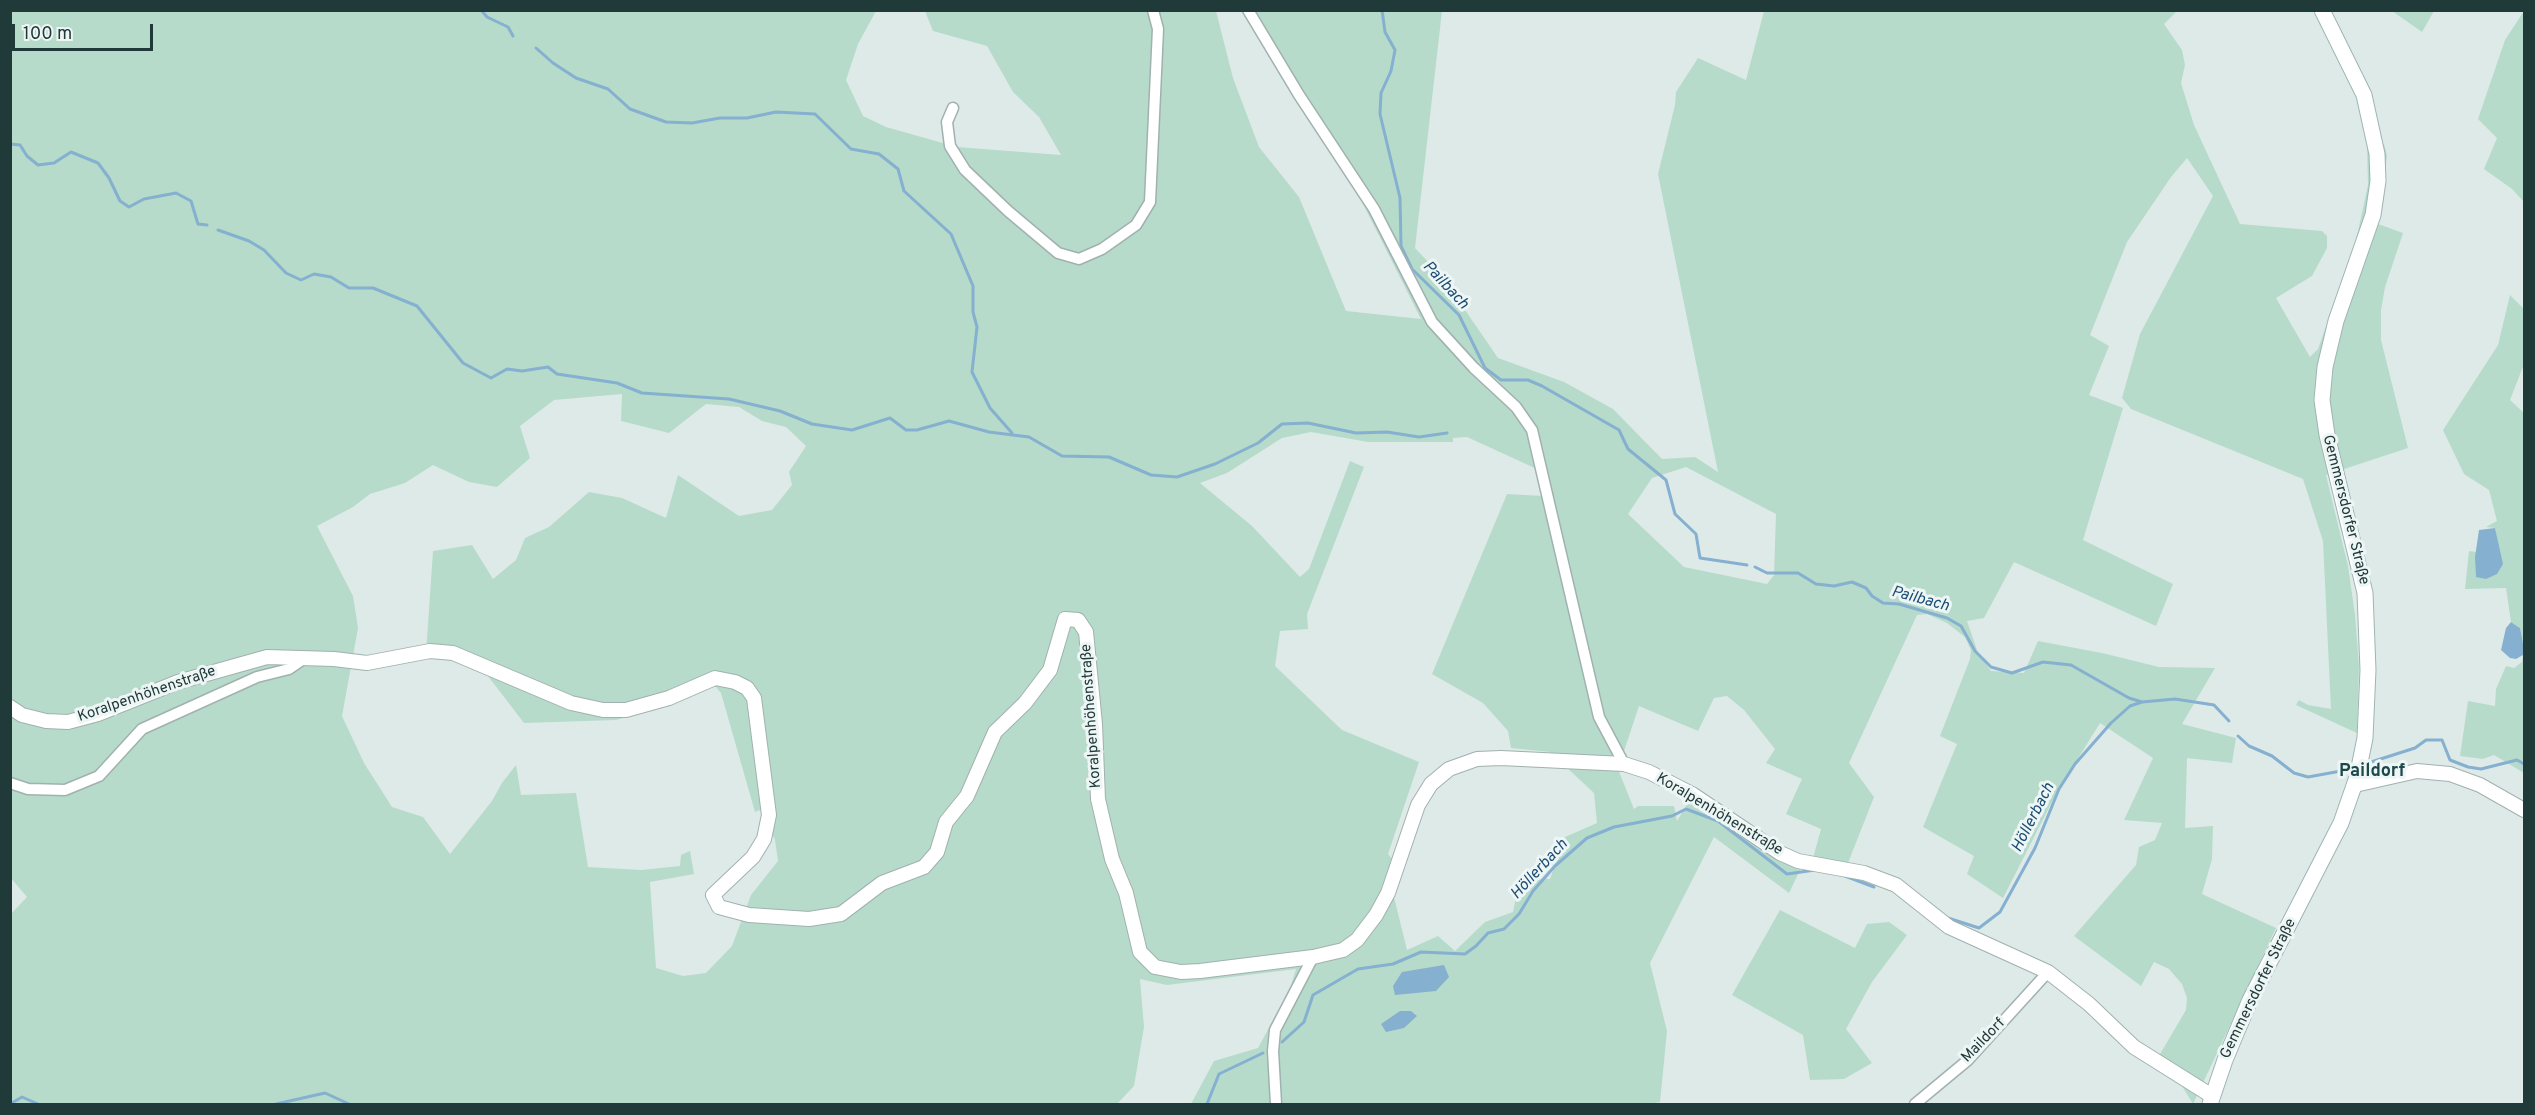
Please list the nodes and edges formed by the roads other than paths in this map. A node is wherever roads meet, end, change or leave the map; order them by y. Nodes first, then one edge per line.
1 (1153, 10) edge
2 (1248, 10) edge
3 (2322, 10) edge
4 (953, 108) dead end
5 (305, 658) junction
6 (10, 707) edge
7 (1624, 764) junction
8 (10, 783) edge
9 (2355, 785) junction
10 (2524, 810) edge
11 (1313, 957) junction
12 (2048, 972) junction
13 (2211, 1100) edge
14 (1276, 1104) edge
15 (1915, 1104) edge

1 - 4 street
2 - 7 street
3 - 9 main road, Gemmersdorfer Straße
5 - 6 street, Koralpenhöhenstraße
5 - 8 street
5 - 11 street, Koralpenhöhenstraße
7 - 11 street, Koralpenhöhenstraße
7 - 12 street, Koralpenhöhenstraße
9 - 10 street
9 - 13 main road, Gemmersdorfer Straße
11 - 14 street
12 - 13 street, Koralpenhöhenstraße
12 - 15 street, Maildorf

